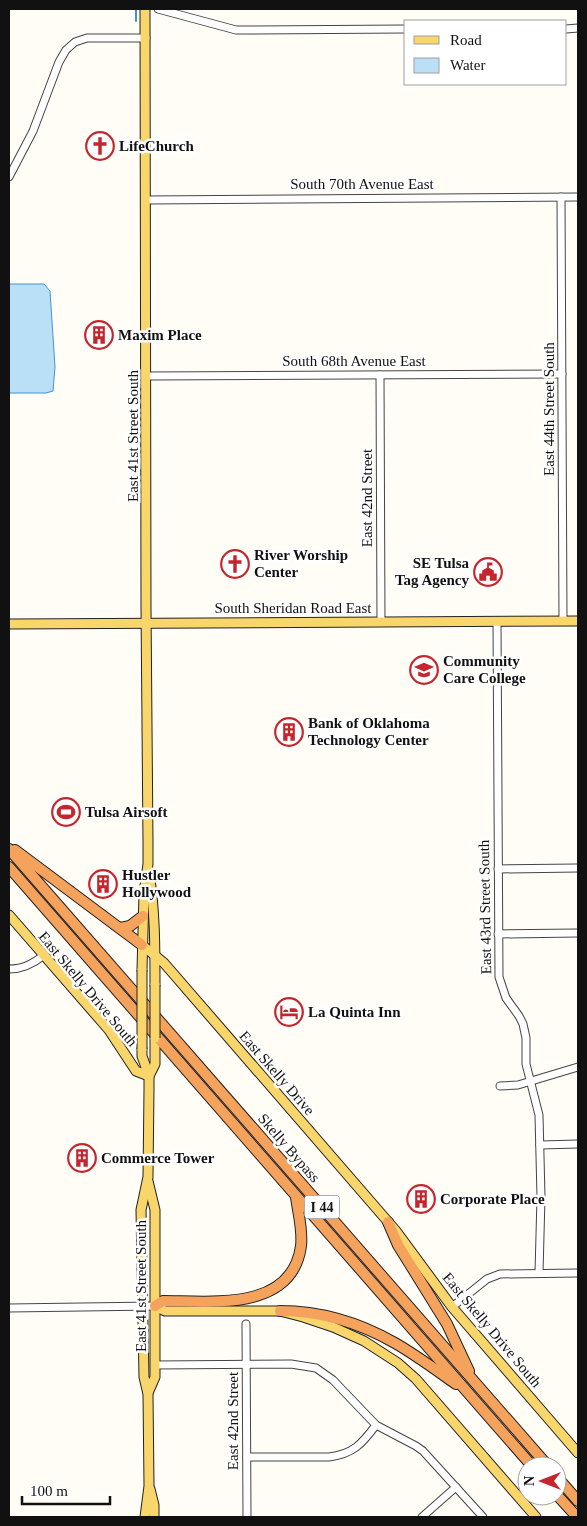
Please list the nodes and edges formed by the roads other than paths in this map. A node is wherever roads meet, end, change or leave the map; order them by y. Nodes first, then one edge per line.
1 (146, 9) edge
2 (158, 9) edge
3 (404, 29) edge
4 (146, 38) junction
5 (9, 178) edge
6 (561, 197) junction
7 (578, 197) edge
8 (146, 200) junction
9 (562, 374) junction
10 (380, 375) junction
11 (147, 376) junction
12 (498, 621) junction
13 (563, 621) junction
14 (578, 621) edge
15 (381, 622) junction
16 (147, 623) junction
17 (9, 624) edge
18 (9, 847) edge
19 (148, 864) junction
20 (9, 867) edge
21 (498, 868) junction
22 (578, 868) edge
23 (9, 915) edge
24 (143, 916) junction
25 (120, 928) junction
26 (578, 933) edge
27 (498, 934) junction
28 (142, 945) junction
29 (44, 955) junction
30 (155, 957) junction
31 (9, 969) edge
32 (578, 1067) edge
33 (149, 1076) junction
34 (530, 1081) junction
35 (500, 1086) dead end
36 (540, 1144) junction
37 (578, 1144) edge
38 (148, 1178) junction
39 (296, 1196) junction
40 (388, 1222) junction
41 (539, 1273) junction
42 (578, 1273) edge
43 (142, 1306) junction
44 (155, 1306) junction
45 (452, 1307) junction
46 (9, 1308) edge
47 (280, 1312) junction
48 (246, 1324) dead end
49 (246, 1364) junction
50 (155, 1365) junction
51 (475, 1383) junction
52 (469, 1393) junction
53 (148, 1394) junction
54 (376, 1425) junction
55 (578, 1453) edge
56 (523, 1456) edge
57 (539, 1456) edge
58 (247, 1457) junction
59 (149, 1486) junction
60 (456, 1487) junction
61 (567, 1489) edge
62 (578, 1501) edge
63 (566, 1506) edge
64 (145, 1517) edge
65 (154, 1517) edge
66 (247, 1517) edge
67 (422, 1517) edge
68 (483, 1517) edge
69 (536, 1517) edge
70 (576, 1517) edge

1 - 4 main road, East 41st Street South
2 - 3 street
4 - 5 street
4 - 8 main road, East 41st Street South
6 - 7 street, South 70th Avenue East
6 - 8 street, South 70th Avenue East
6 - 9 street, East 44th Street South
8 - 11 main road, East 41st Street South
9 - 10 street, South 68th Avenue East
9 - 13 street, East 44th Street South
10 - 11 street, South 68th Avenue East
10 - 15 street, East 42nd Street
11 - 16 main road, East 41st Street South
12 - 13 main road, South Sheridan Road East
12 - 15 main road, South Sheridan Road East
12 - 21 street, East 43rd Street South
13 - 14 main road, South Sheridan Road East
15 - 16 main road, South Sheridan Road East
16 - 17 main road, South Sheridan Road East
16 - 19 main road, East 41st Street South
18 - 25 highway
18 - 51 highway, Skelly Bypass / I 44
19 - 24 main road, East 41st Street South
19 - 30 main road, East 41st Street South
20 - 39 highway, Skelly Bypass / I 44
21 - 22 street
21 - 27 street, East 43rd Street South
23 - 29 main road, East Skelly Drive South
24 - 25 highway
24 - 28 main road, East 41st Street South
25 - 28 highway
26 - 27 street
27 - 34 street, East 43rd Street South
28 - 30 main road, East Skelly Drive
28 - 33 main road, East 41st Street South, bridge
29 - 31 street
29 - 33 main road, East Skelly Drive South
30 - 33 main road, East 41st Street South, bridge
30 - 40 main road, East Skelly Drive
32 - 34 street
33 - 38 main road, East 41st Street South
34 - 35 street
34 - 36 street, East 43rd Street South
36 - 37 street
36 - 41 street, East 43rd Street South
38 - 43 main road, East 41st Street South
38 - 44 main road, East 41st Street South
39 - 44 highway
39 - 52 highway, Skelly Bypass / I 44
40 - 45 main road, East Skelly Drive South
40 - 51 highway
41 - 42 street
41 - 45 street
43 - 44 street
43 - 46 street
43 - 53 main road, East 41st Street South
44 - 47 main road
44 - 50 main road, East 41st Street South
45 - 55 main road, East Skelly Drive South
47 - 52 highway
47 - 69 main road
48 - 49 street, East 42nd Street
49 - 50 street
49 - 54 street
49 - 58 street, East 42nd Street
50 - 53 main road, East 41st Street South
51 - 57 highway, Skelly Bypass / I 44
52 - 56 highway, Skelly Bypass / I 44
53 - 59 main road, East 41st Street South
54 - 58 street
54 - 60 street
58 - 66 street, East 42nd Street
59 - 64 main road, East 41st Street South
59 - 65 main road, East 41st Street South
60 - 67 street
60 - 68 street
61 - 62 highway
63 - 70 highway

